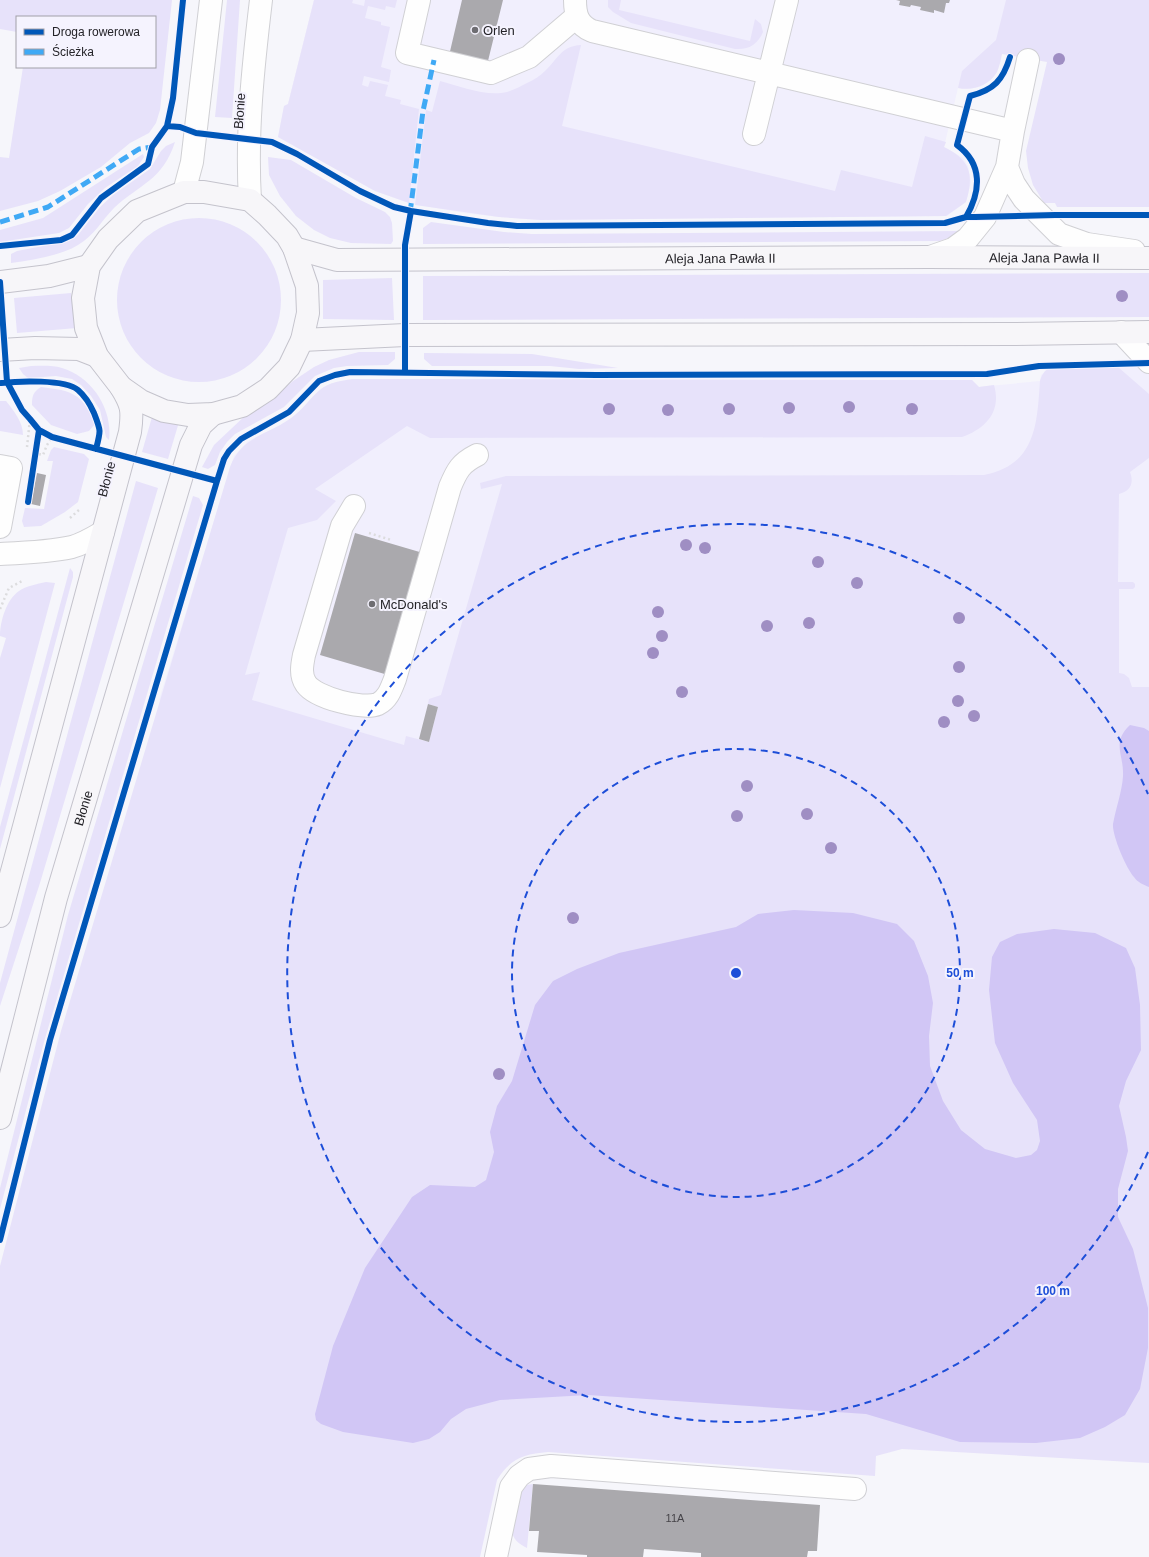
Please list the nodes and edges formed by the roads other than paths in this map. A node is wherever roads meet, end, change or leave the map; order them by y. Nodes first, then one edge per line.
1 (211, 0) edge
2 (261, 0) edge
3 (419, 0) edge
4 (787, 0) edge
5 (576, 8) edge
6 (1028, 60) dead end
7 (770, 72) junction
8 (1013, 131) junction
9 (754, 134) dead end
10 (1007, 167) junction
11 (184, 192) junction
12 (250, 200) junction
13 (294, 248) junction
14 (1149, 254) edge
15 (929, 257) junction
16 (1149, 258) edge
17 (89, 266) junction
18 (0, 282) edge
19 (1121, 332) junction
20 (1149, 332) edge
21 (302, 340) junction
22 (0, 350) edge
23 (97, 356) junction
24 (1149, 362) edge
25 (121, 387) junction
26 (213, 414) junction
27 (477, 455) dead end
28 (0, 466) edge
29 (354, 506) dead end
30 (0, 527) edge
31 (103, 532) junction
32 (0, 554) edge
33 (0, 916) edge
34 (0, 1118) edge
35 (856, 1489) dead end
36 (496, 1557) edge

1 - 11 street
2 - 12 street, Błonie
3 - 5 street
4 - 7 street
5 - 7 street
6 - 8 street
7 - 8 street
7 - 9 street
8 - 10 street
10 - 14 street
10 - 15 street
11 - 12 main road
11 - 17 main road
12 - 13 main road
13 - 15 main road, Aleja Jana Pawła II
13 - 21 main road
15 - 16 main road, Aleja Jana Pawła II
17 - 18 main road
17 - 23 main road
19 - 20 main road
19 - 21 main road
19 - 24 street
21 - 26 main road
22 - 23 main road
23 - 25 main road
25 - 26 main road
25 - 31 main road, Błonie
26 - 34 main road, Błonie
27 - 29 street
28 - 30 street
31 - 32 street
31 - 33 main road, Błonie
35 - 36 street

